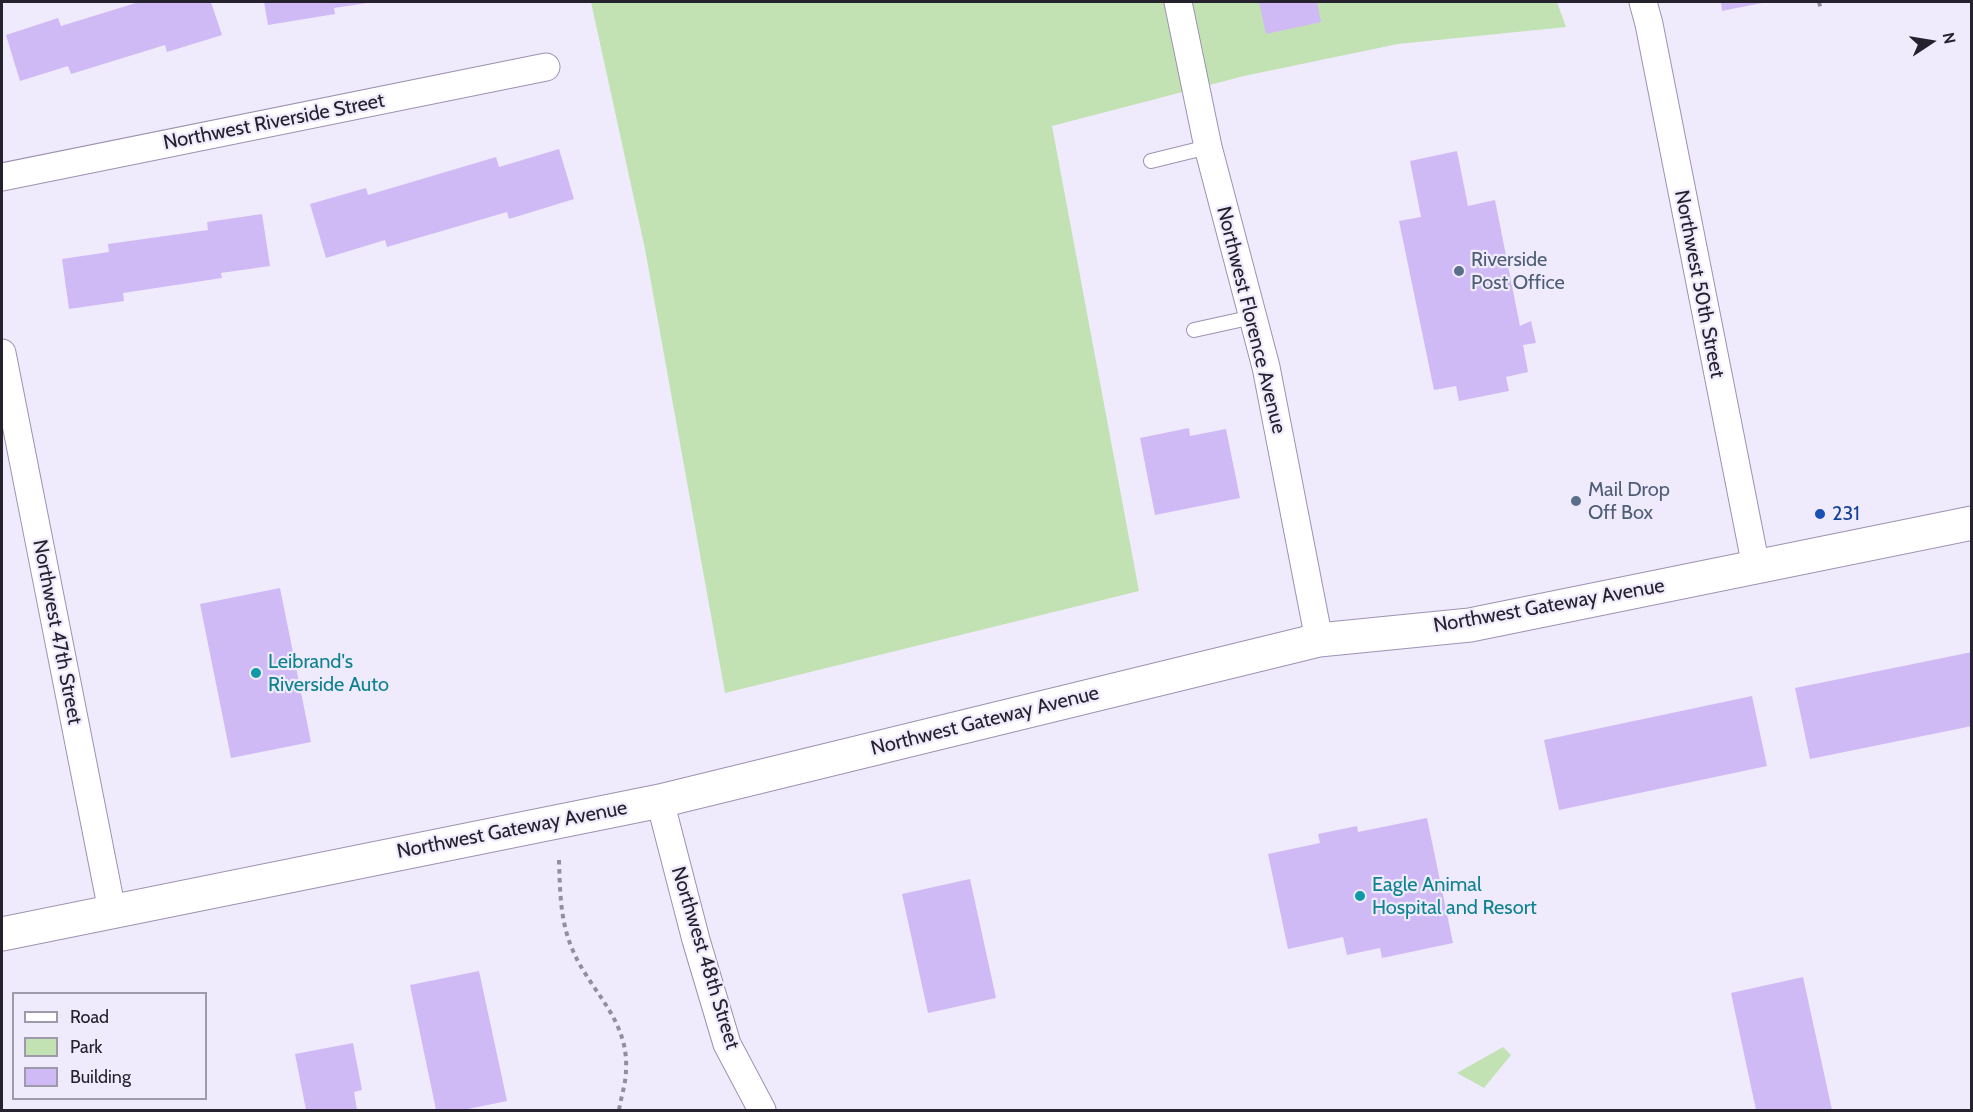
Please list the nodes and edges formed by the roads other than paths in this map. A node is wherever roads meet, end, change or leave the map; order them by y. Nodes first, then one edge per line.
1 (1178, 2) edge
2 (1642, 2) edge
3 (546, 67) dead end
4 (1208, 147) junction
5 (1151, 161) dead end
6 (2, 177) edge
7 (1253, 317) junction
8 (1194, 330) dead end
9 (2, 353) edge
10 (1971, 523) edge
11 (1756, 567) junction
12 (1319, 640) junction
13 (660, 801) junction
14 (112, 911) junction
15 (2, 934) edge
16 (762, 1110) edge

1 - 4 street, Northwest Florence Avenue
2 - 11 street, Northwest 50th Street
3 - 6 street, Northwest Riverside Street
4 - 5 lane
4 - 7 street, Northwest Florence Avenue
7 - 8 lane
7 - 12 street, Northwest Florence Avenue
9 - 14 street, Northwest 47th Street
10 - 11 main road, Northwest Gateway Avenue
11 - 12 main road, Northwest Gateway Avenue
12 - 13 main road, Northwest Gateway Avenue
13 - 14 main road, Northwest Gateway Avenue
13 - 16 street, Northwest 48th Street
14 - 15 main road, Northwest Gateway Avenue

